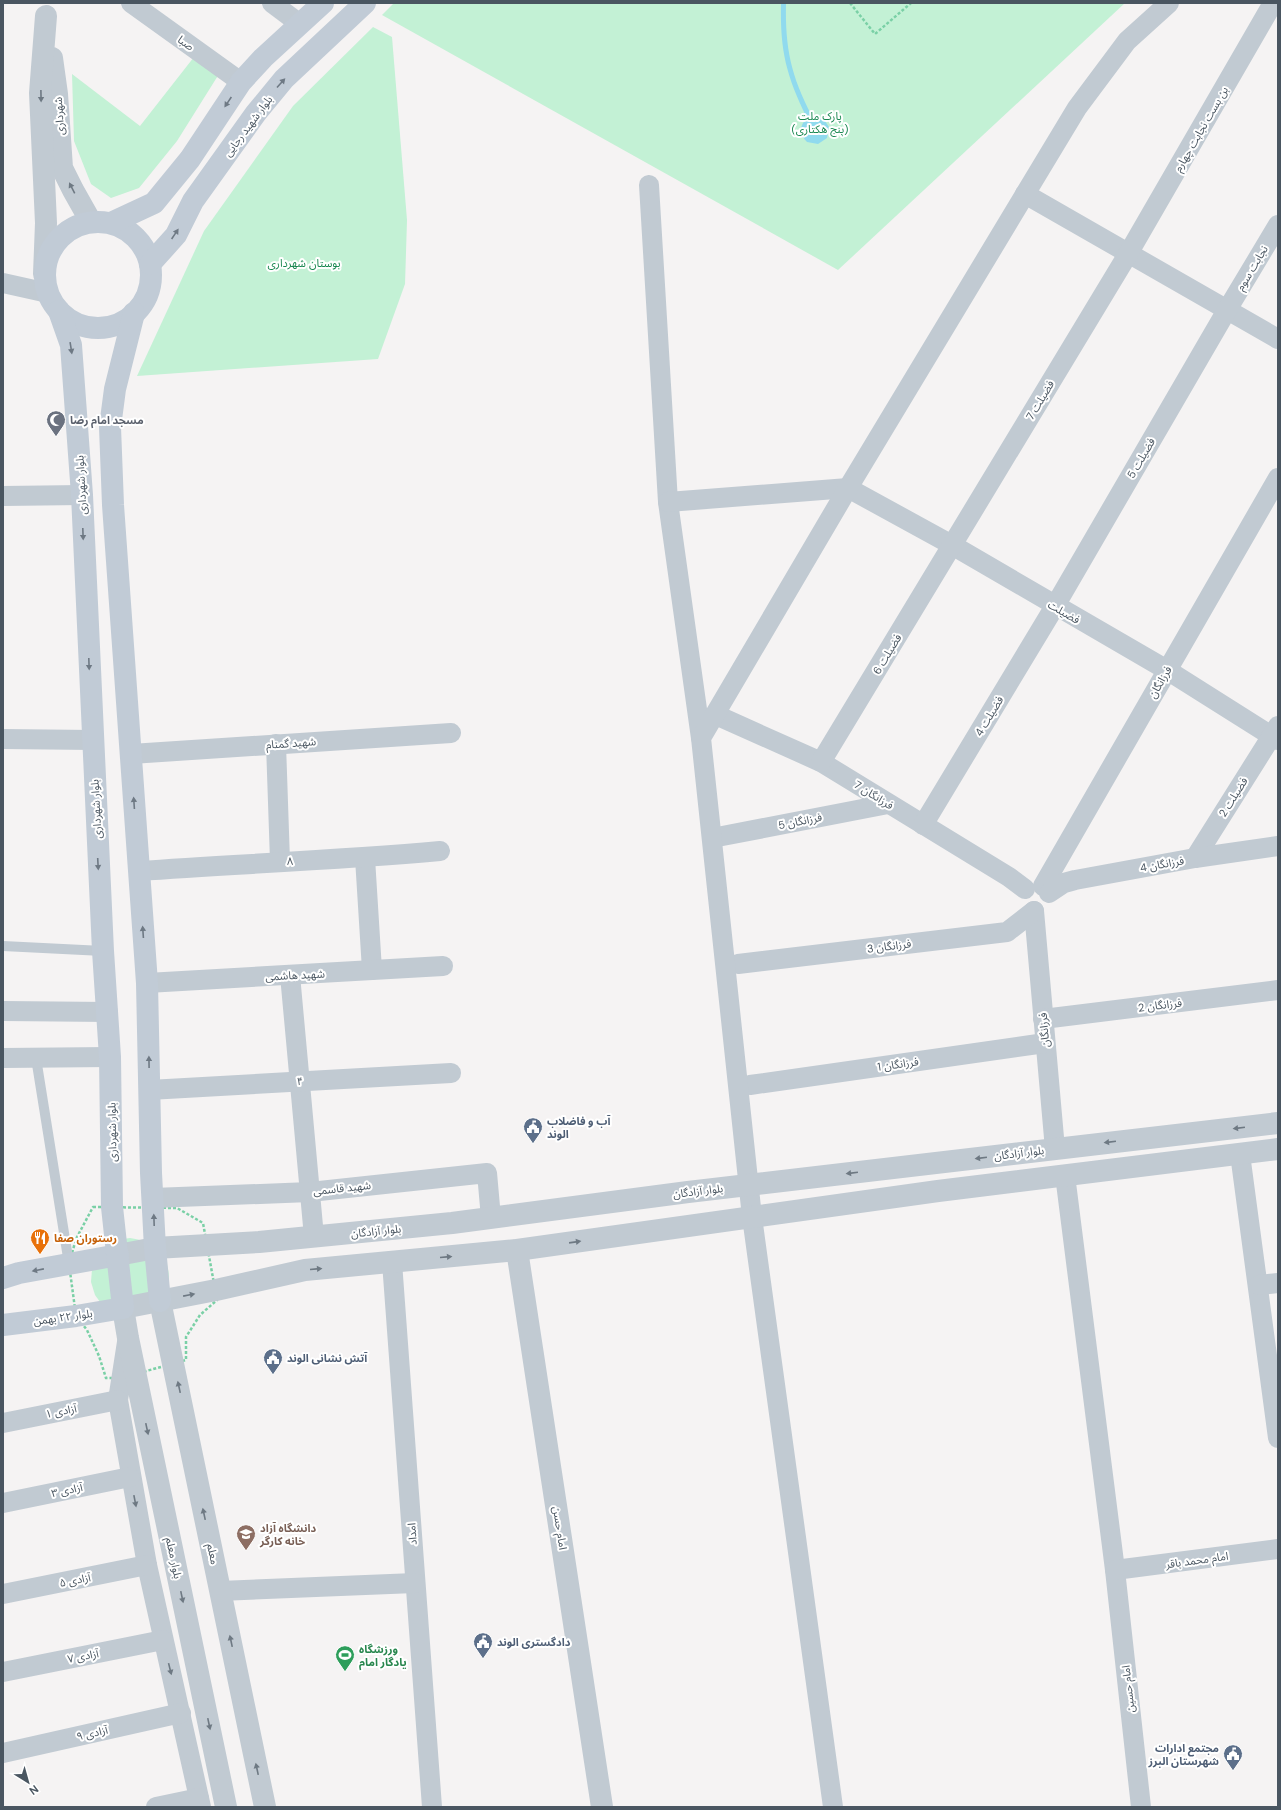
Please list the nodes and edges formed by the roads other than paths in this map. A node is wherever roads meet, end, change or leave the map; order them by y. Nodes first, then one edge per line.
1 (131, 3) edge
2 (272, 3) edge
3 (323, 3) edge
4 (365, 3) edge
5 (1169, 3) edge
6 (1273, 3) edge
7 (47, 9) edge
8 (300, 24) junction
9 (241, 82) junction
10 (649, 184) dead end
11 (1025, 194) junction
12 (101, 222) junction
13 (1278, 226) edge
14 (1128, 254) junction
15 (150, 264) junction
16 (3, 283) edge
17 (46, 284) junction
18 (1227, 310) junction
19 (59, 311) junction
20 (134, 313) junction
21 (1278, 339) edge
22 (1278, 478) edge
23 (848, 488) junction
24 (82, 495) junction
25 (3, 496) edge
26 (668, 502) junction
27 (952, 545) junction
28 (1055, 606) junction
29 (1167, 670) junction
30 (716, 715) junction
31 (451, 733) dead end
32 (1276, 734) edge
33 (701, 738) junction
34 (3, 739) edge
35 (92, 740) junction
36 (276, 744) junction
37 (131, 754) junction
38 (821, 762) junction
39 (888, 804) junction
40 (923, 825) junction
41 (712, 838) junction
42 (1278, 846) edge
43 (440, 851) dead end
44 (365, 858) junction
45 (1195, 858) junction
46 (280, 861) junction
47 (139, 871) junction
48 (1039, 889) junction
49 (1034, 911) junction
50 (3, 946) edge
51 (103, 951) junction
52 (738, 964) dead end
53 (444, 966) dead end
54 (372, 970) junction
55 (290, 975) junction
56 (147, 983) junction
57 (1278, 990) edge
58 (3, 1011) edge
59 (108, 1012) junction
60 (1043, 1020) junction
61 (1045, 1043) junction
62 (110, 1057) junction
63 (3, 1058) edge
64 (36, 1058) junction
65 (451, 1073) dead end
66 (300, 1081) junction
67 (750, 1085) dead end
68 (149, 1090) junction
69 (1278, 1123) edge
70 (1055, 1149) junction
71 (1278, 1149) edge
72 (1240, 1154) junction
73 (1065, 1175) junction
74 (748, 1185) junction
75 (310, 1192) junction
76 (153, 1198) junction
77 (491, 1218) junction
78 (752, 1218) junction
79 (314, 1238) junction
80 (155, 1248) junction
81 (517, 1250) junction
82 (118, 1256) junction
83 (392, 1262) junction
84 (69, 1264) junction
85 (3, 1278) edge
86 (1268, 1284) edge
87 (160, 1301) junction
88 (123, 1308) junction
89 (3, 1325) edge
90 (128, 1338) junction
91 (118, 1400) junction
92 (1276, 1401) edge
93 (3, 1423) edge
94 (1278, 1438) edge
95 (130, 1477) junction
96 (3, 1503) edge
97 (1278, 1549) edge
98 (147, 1566) junction
99 (1115, 1570) junction
100 (415, 1584) junction
101 (220, 1590) junction
102 (3, 1594) edge
103 (163, 1640) junction
104 (3, 1672) edge
105 (181, 1713) junction
106 (3, 1753) edge
107 (200, 1802) edge
108 (156, 1807) edge
109 (226, 1807) edge
110 (265, 1807) edge
111 (432, 1807) edge
112 (602, 1807) edge
113 (833, 1807) edge
114 (1141, 1807) edge

1 - 9 street, صبا
2 - 8 street
3 - 8 main road
15 -> 4 main road, بلوار شهید رجایی
5 - 11 street
6 - 14 street, بن بست نجابت چهارم
12 -> 7 street, شهرداری
7 -> 17 street
8 - 9 main road
9 -> 12 main road
10 - 26 street
11 - 14 street
11 - 23 street
12 - 15 main road
12 - 17 main road
13 - 18 street, نجابت سوم
14 - 18 street
14 - 27 street, فضیلت 7
15 - 20 main road
16 - 17 street
17 - 19 main road
18 - 21 street
18 - 28 street, فضیلت 5
19 - 20 main road
19 -> 24 main road, بلوار شهرداری
20 - 37 main road
22 - 29 street, فرزانگان
23 - 26 street
23 - 27 street, فضیلت
23 - 30 street
24 - 25 street
24 -> 35 main road, بلوار شهرداری
26 - 33 street
27 - 28 street, فضیلت
27 - 38 street, فضیلت 6
28 - 29 street, فضیلت
28 - 40 street, فضیلت 4
29 - 32 street, فضیلت
29 - 48 street, فرزانگان
30 - 33 street
30 - 38 street, فرزانگان 7
31 - 36 street, شهید گمنام
32 - 45 street, فضیلت 2
33 - 41 street
34 - 35 street
35 -> 51 main road, بلوار شهرداری
36 - 37 street, شهید گمنام
36 - 46 street
47 -> 37 main road
38 - 39 street, فرزانگان 7
39 - 40 street, فرزانگان 7
39 - 41 street, فرزانگان 5
40 - 48 street, فرزانگان 7
41 - 74 street
42 - 45 street, فرزانگان 4
43 - 44 street, ۸
44 - 46 street, ۸
44 - 54 street
45 - 48 street, فرزانگان 4
46 - 47 street, ۸
56 -> 47 main road
48 - 49 street
49 - 52 street, فرزانگان 3
49 - 60 street, فرزانگان
50 - 51 lane
51 - 59 main road, بلوار شهرداری
53 - 54 street, شهید هاشمی
54 - 55 street, شهید هاشمی
55 - 56 street, شهید هاشمی
55 - 66 street
68 -> 56 main road
57 - 60 street, فرزانگان 2
58 - 59 street
59 - 62 main road, بلوار شهرداری
60 - 61 street, فرزانگان
61 - 67 street, فرزانگان 1
61 - 70 street, فرزانگان
62 - 64 street
62 - 82 main road, بلوار شهرداری
63 - 64 street
64 - 84 lane
65 - 66 street, ۴
66 - 68 street, ۴
66 - 75 street
68 - 76 main road
69 -> 70 street, بلوار آزادگان
70 -> 74 street, بلوار آزادگان
71 - 72 street
72 - 73 street
72 - 86 street
73 - 78 street
73 - 99 street, امام حسین
74 - 77 street, بلوار آزادگان
74 - 78 street
75 - 76 street, شهید قاسمی
75 - 77 street, شهید قاسمی
75 - 79 street
80 -> 76 main road
77 - 79 street, بلوار آزادگان
81 -> 78 street
78 - 113 street
79 - 80 street, بلوار آزادگان
80 - 82 street, بلوار آزادگان
80 - 87 main road
83 -> 81 street
81 - 112 street, امام حسن
82 - 84 main road
82 - 88 main road, بلوار شهرداری
87 -> 83 street
83 - 100 street, امداد
84 -> 85 main road
86 - 92 street
87 - 88 street
101 -> 87 street, معلم
88 - 89 main road, بلوار ۲۲ بهمن
88 - 90 street, بلوار معلم
90 - 91 street
90 -> 109 street, بلوار معلم
91 - 93 street, آزادی ۱
91 - 95 street
92 - 94 street
95 - 96 street, آزادی ۳
95 -> 98 street
97 - 99 street, امام محمد باقر
98 - 102 street, آزادی ۵
98 - 103 street
99 - 114 street, امام حسین
100 - 101 street
100 - 111 street, امداد
110 -> 101 street, معلم
103 - 104 street, آزادی ۷
103 -> 105 street
105 - 106 street, آزادی ۹
105 - 107 street
107 - 108 street

